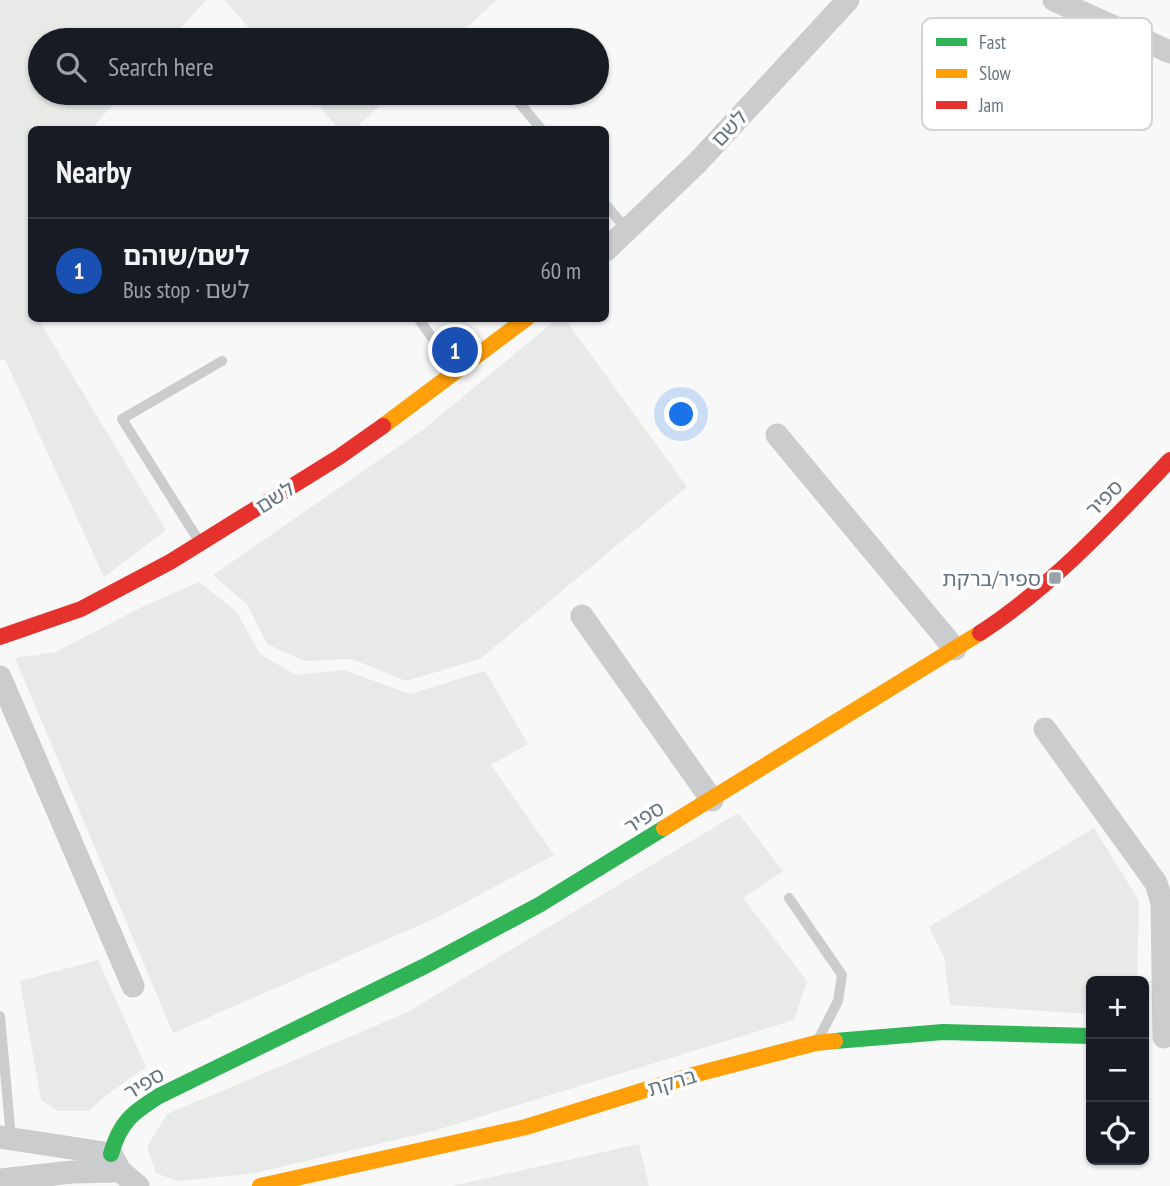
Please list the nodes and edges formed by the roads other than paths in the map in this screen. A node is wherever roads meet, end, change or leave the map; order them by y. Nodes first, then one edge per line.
1 (848, 0) edge
2 (1054, 0) edge
3 (1094, 18) edge
4 (1152, 44) edge
5 (1170, 52) edge
6 (520, 105) edge
7 (539, 126) edge
8 (609, 209) edge
9 (627, 230) junction
10 (609, 247) edge
11 (421, 322) edge
12 (522, 322) edge
13 (222, 361) dead end
14 (456, 372) junction
15 (777, 436) dead end
16 (1170, 460) edge
17 (201, 543) junction
18 (582, 616) dead end
19 (0, 638) edge
20 (955, 649) junction
21 (0, 677) edge
22 (1045, 729) dead end
23 (712, 800) junction
24 (789, 898) dead end
25 (133, 986) dead end
26 (0, 1016) edge
27 (1086, 1036) edge
28 (1159, 1037) edge
29 (816, 1043) junction
30 (6, 1138) edge
31 (116, 1162) junction
32 (13, 1181) edge
33 (302, 1181) edge
34 (138, 1186) edge
35 (260, 1186) edge

1 - 9 street, לשם
2 - 3 street
4 - 5 street
6 - 7 lane
8 - 9 lane
9 - 10 street, לשם
11 - 14 lane
12 - 14 street, לשם
13 - 17 lane
14 - 17 street, לשם
15 - 20 street
16 - 20 street, ספיר
17 - 19 street, לשם
18 - 23 street
20 - 23 street, ספיר
21 - 25 street
22 - 28 street
23 - 31 street, ספיר
24 - 29 lane
26 - 30 lane
27 - 29 street, ברקת
29 - 33 street, ברקת
30 - 31 street
31 - 32 street
31 - 34 street
33 - 35 street, ברקת

